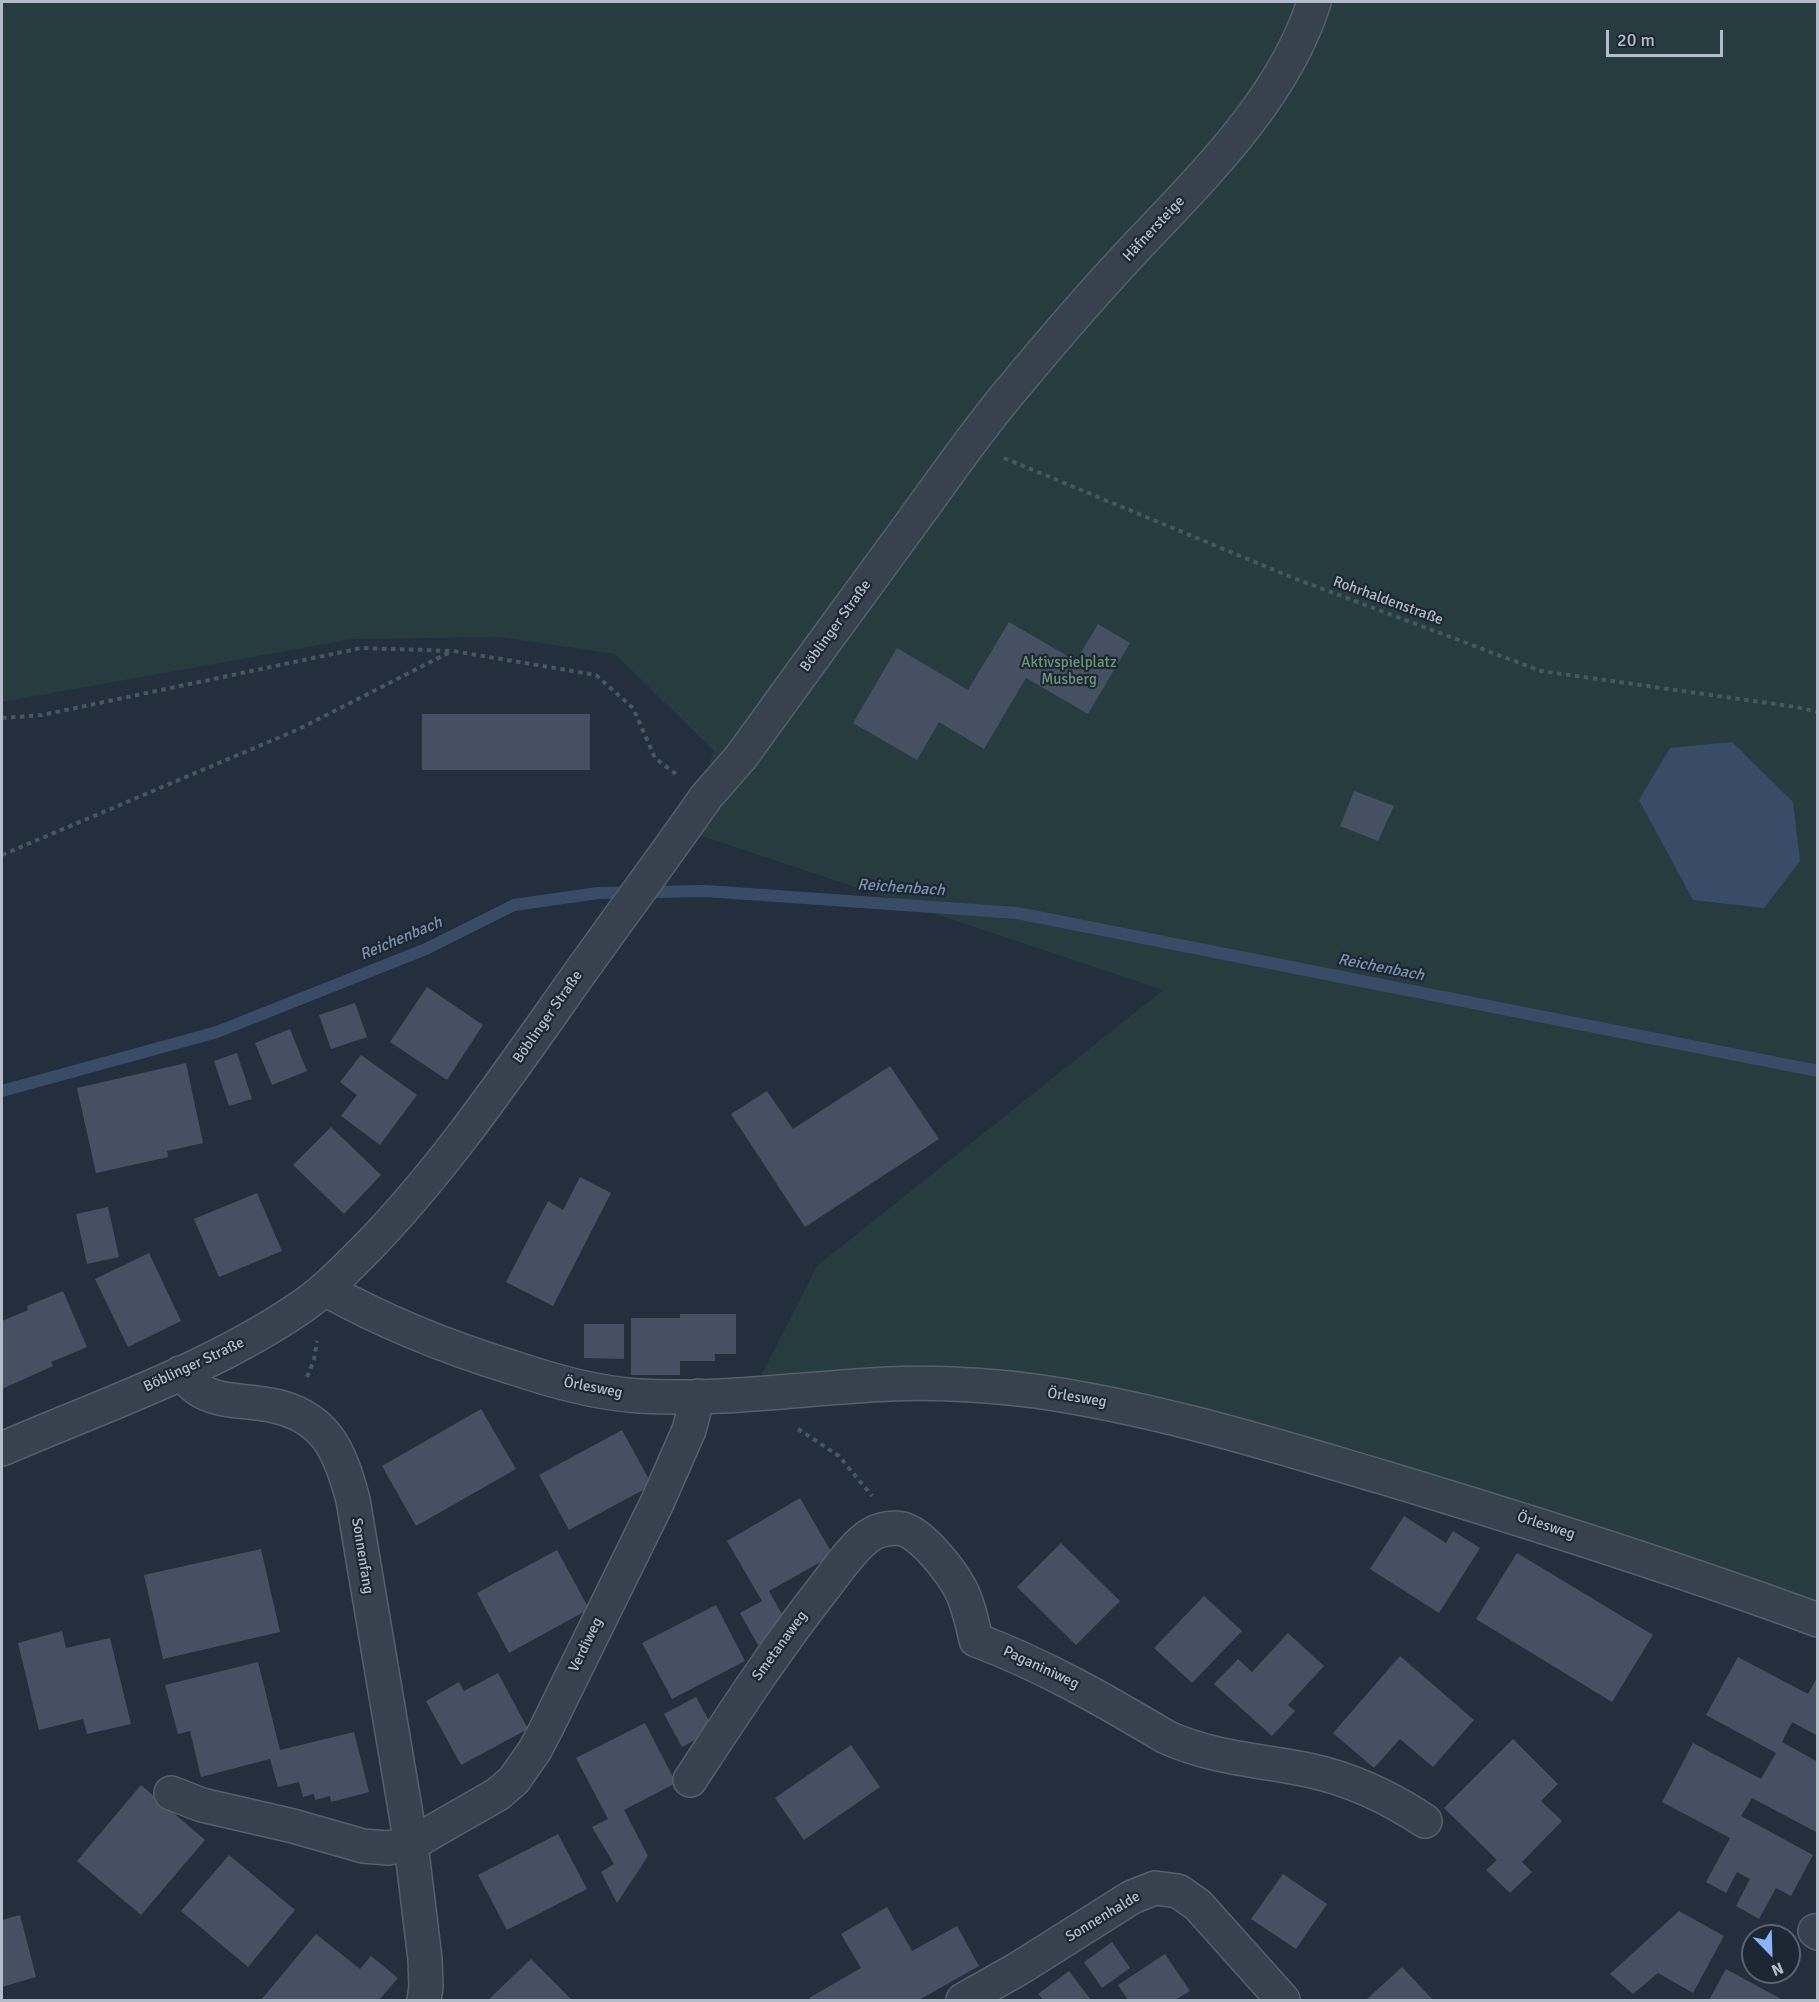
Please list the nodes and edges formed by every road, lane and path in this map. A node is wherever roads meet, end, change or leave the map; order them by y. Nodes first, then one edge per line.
1 (1314, 2) edge
2 (970, 441) junction
3 (453, 651) junction
4 (1818, 712) edge
5 (2, 718) edge
6 (706, 797) junction
7 (2, 855) edge
8 (325, 1289) junction
9 (180, 1373) junction
10 (698, 1396) junction
11 (751, 1396) junction
12 (2, 1449) edge
13 (888, 1528) junction
14 (1818, 1620) edge
15 (690, 1780) dead end
16 (171, 1793) dead end
17 (1425, 1821) dead end
18 (411, 1844) junction
19 (424, 2001) edge
20 (963, 2001) edge
21 (1284, 2001) edge

1 - 2 street, Häfnersteige
2 - 4 path, Rohrhaldenstraße
2 - 6 street, Böblinger Straße
3 - 5 path
3 - 6 path
3 - 7 path
6 - 8 street, Böblinger Straße
8 - 9 street, Böblinger Straße
8 - 10 street, Örlesweg
9 - 12 street, Böblinger Straße
9 - 18 street, Sonnenfang
10 - 11 street, Örlesweg
10 - 18 street, Verdiweg
11 - 13 path
11 - 14 street, Örlesweg
13 - 15 street, Smetanaweg
13 - 17 street, Paganiniweg
16 - 18 street
18 - 19 street, Sonnenfang
20 - 21 street, Sonnenhalde

